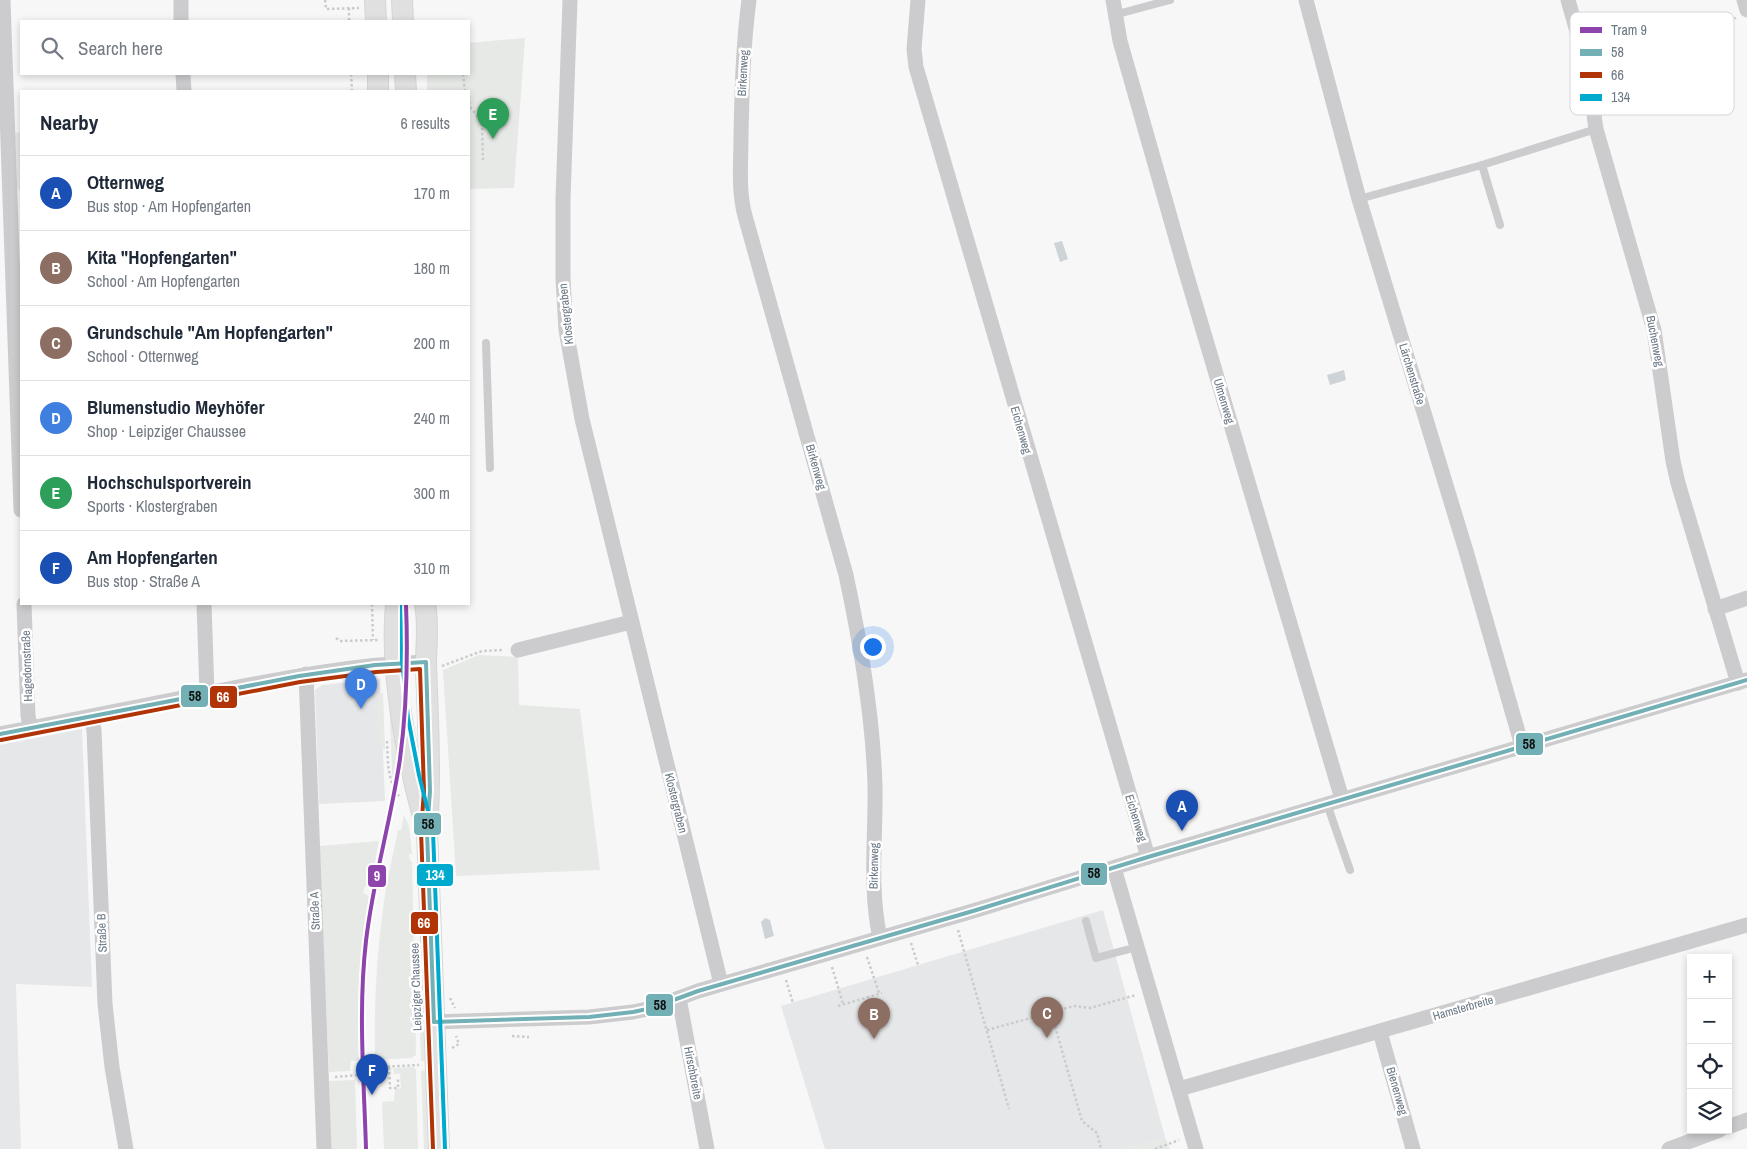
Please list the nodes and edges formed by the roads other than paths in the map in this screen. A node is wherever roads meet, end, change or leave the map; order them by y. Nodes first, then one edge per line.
1 (3, 0) edge
2 (181, 0) edge
3 (375, 0) edge
4 (402, 0) edge
5 (570, 0) edge
6 (750, 0) edge
7 (918, 0) edge
8 (1170, 0) edge
9 (1306, 0) edge
10 (1744, 0) edge
11 (1114, 7) edge
12 (1744, 13) edge
13 (181, 20) edge
14 (376, 20) edge
15 (403, 20) edge
16 (183, 75) edge
17 (378, 75) edge
18 (405, 75) edge
19 (184, 90) edge
20 (378, 90) edge
21 (406, 90) edge
22 (1594, 115) edge
23 (1596, 129) junction
24 (1482, 165) junction
25 (1359, 199) junction
26 (11, 204) edge
27 (1500, 224) dead end
28 (486, 343) dead end
29 (490, 468) dead end
30 (20, 479) edge
31 (1747, 598) edge
32 (24, 605) edge
33 (204, 605) edge
34 (396, 605) edge
35 (425, 605) edge
36 (1715, 609) junction
37 (631, 622) junction
38 (518, 650) road end
39 (396, 664) junction
40 (434, 664) junction
41 (306, 674) junction
42 (1742, 682) edge
43 (207, 693) junction
44 (91, 717) junction
45 (31, 729) junction
46 (0, 734) edge
47 (1522, 746) junction
48 (1334, 802) junction
49 (427, 831) junction
50 (1148, 857) junction
51 (1114, 868) junction
52 (1350, 870) dead end
53 (1086, 921) dead end
54 (1747, 924) edge
55 (880, 938) junction
56 (1137, 947) junction
57 (721, 984) junction
58 (679, 998) junction
59 (434, 1022) junction
60 (1380, 1032) junction
61 (1179, 1090) junction
62 (1747, 1120) edge
63 (1732, 1126) edge
64 (1709, 1134) edge
65 (126, 1149) edge
66 (324, 1149) edge
67 (439, 1149) edge
68 (707, 1149) edge
69 (1196, 1149) edge
70 (1414, 1149) edge
71 (1669, 1149) edge

1 - 26 street
2 - 13 street
3 - 14 main road
4 - 15 main road
5 - 37 street, Klostergraben
6 - 55 street, Birkenweg
7 - 50 street, Eichenweg
8 - 11 lane
9 - 25 street, Lärchenstraße
10 - 12 street
11 - 48 street, Ulmenweg
16 - 19 street
17 - 20 main road
18 - 21 main road
22 - 23 street, Buchenweg
23 - 24 lane
23 - 36 street, Buchenweg
24 - 25 lane
24 - 27 lane
25 - 47 street, Lärchenstraße
26 - 30 street
28 - 29 lane
31 - 36 street
32 - 45 street, Hagedornstraße
33 - 43 street
34 - 39 main road, Leipziger Chaussee
35 - 40 main road, Leipziger Chaussee
36 - 42 street, Buchenweg
37 - 38 street
37 - 57 street, Klostergraben
39 - 40 street
39 - 41 street
39 - 49 main road, Leipziger Chaussee
40 - 49 main road, Leipziger Chaussee
41 - 43 street
41 - 66 street, Straße A
42 - 47 street
43 - 44 street
44 - 45 street
44 - 65 street, Straße B
45 - 46 street
47 - 48 street
48 - 50 street
48 - 52 lane
49 - 59 main road, Leipziger Chaussee
50 - 51 street
51 - 55 street
51 - 56 street
53 - 56 lane
54 - 60 street, Hamsterbreite
55 - 57 street
56 - 61 street
57 - 58 street
58 - 59 street
58 - 68 street, Hirschbreite
59 - 67 main road, Leipziger Chaussee
60 - 61 street, Hamsterbreite
60 - 70 street, Bienenweg
61 - 69 street
62 - 63 street
64 - 71 street

